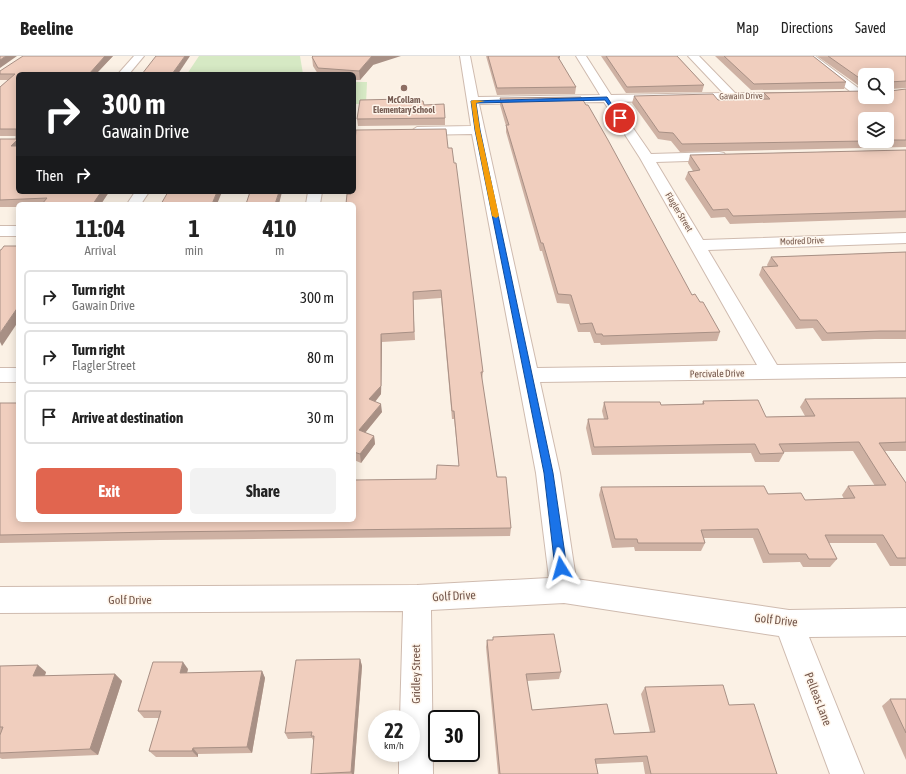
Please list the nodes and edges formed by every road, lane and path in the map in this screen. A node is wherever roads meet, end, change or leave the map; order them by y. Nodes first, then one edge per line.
1 (139, 56) edge
2 (465, 56) edge
3 (581, 56) edge
4 (693, 56) edge
5 (809, 56) edge
6 (125, 72) edge
7 (858, 90) edge
8 (858, 93) edge
9 (803, 94) edge
10 (843, 94) edge
11 (732, 96) junction
12 (607, 98) junction
13 (474, 101) junction
14 (478, 130) junction
15 (407, 131) edge
16 (733, 156) edge
17 (647, 158) junction
18 (0, 231) edge
19 (16, 231) edge
20 (906, 238) edge
21 (698, 244) junction
22 (906, 370) edge
23 (771, 372) junction
24 (0, 375) edge
25 (16, 375) edge
26 (529, 375) junction
27 (564, 590) junction
28 (417, 598) junction
29 (0, 600) edge
30 (906, 622) edge
31 (789, 624) junction
32 (416, 774) edge
33 (847, 774) edge

1 - 6 street
2 - 13 street
3 - 12 street, Flagler Street
4 - 11 street
5 - 7 street
8 - 10 street
9 - 11 street, Gawain Drive
11 - 12 street, Gawain Drive
12 - 13 street, Gawain Drive
12 - 17 street, Flagler Street
13 - 14 street
14 - 15 street
14 - 26 street
16 - 17 street
17 - 21 street, Flagler Street
18 - 19 street
20 - 21 street, Modred Drive
21 - 23 street, Flagler Street
22 - 23 street, Percivale Drive
23 - 26 street, Percivale Drive
24 - 25 street
26 - 27 street
27 - 28 street, Golf Drive
27 - 31 street, Golf Drive
28 - 29 street, Golf Drive
28 - 32 street, Gridley Street
30 - 31 street, Golf Drive
31 - 33 street, Pelleas Lane

